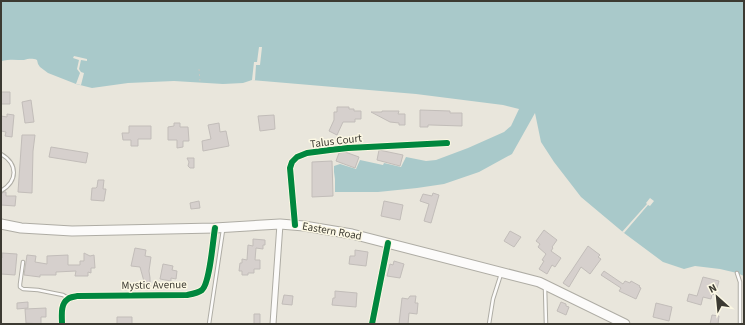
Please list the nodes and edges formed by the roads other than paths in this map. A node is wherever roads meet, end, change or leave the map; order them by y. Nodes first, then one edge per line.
1 (447, 143) dead end
2 (1, 154) edge
3 (1, 191) edge
4 (1, 224) edge
5 (280, 224) junction
6 (295, 225) junction
7 (219, 227) junction
8 (388, 243) junction
9 (22, 262) dead end
10 (502, 272) junction
11 (737, 273) dead end
12 (545, 285) junction
13 (68, 298) junction
14 (62, 324) edge
15 (209, 324) edge
16 (273, 324) edge
17 (372, 324) edge
18 (489, 324) edge
19 (546, 324) edge
20 (625, 324) edge
21 (740, 324) edge

1 - 6 street, Talus Court
2 - 3 lane
4 - 7 highway, Eastern Road
5 - 6 highway, Eastern Road
5 - 7 highway, Eastern Road
5 - 16 street
6 - 8 highway, Eastern Road
7 - 13 street, Mystic Avenue
7 - 15 lane
8 - 10 highway, Eastern Road
8 - 17 street
9 - 13 lane
10 - 12 highway, Eastern Road
10 - 18 lane
11 - 21 lane
12 - 19 lane
12 - 20 highway, Eastern Road
13 - 14 street

